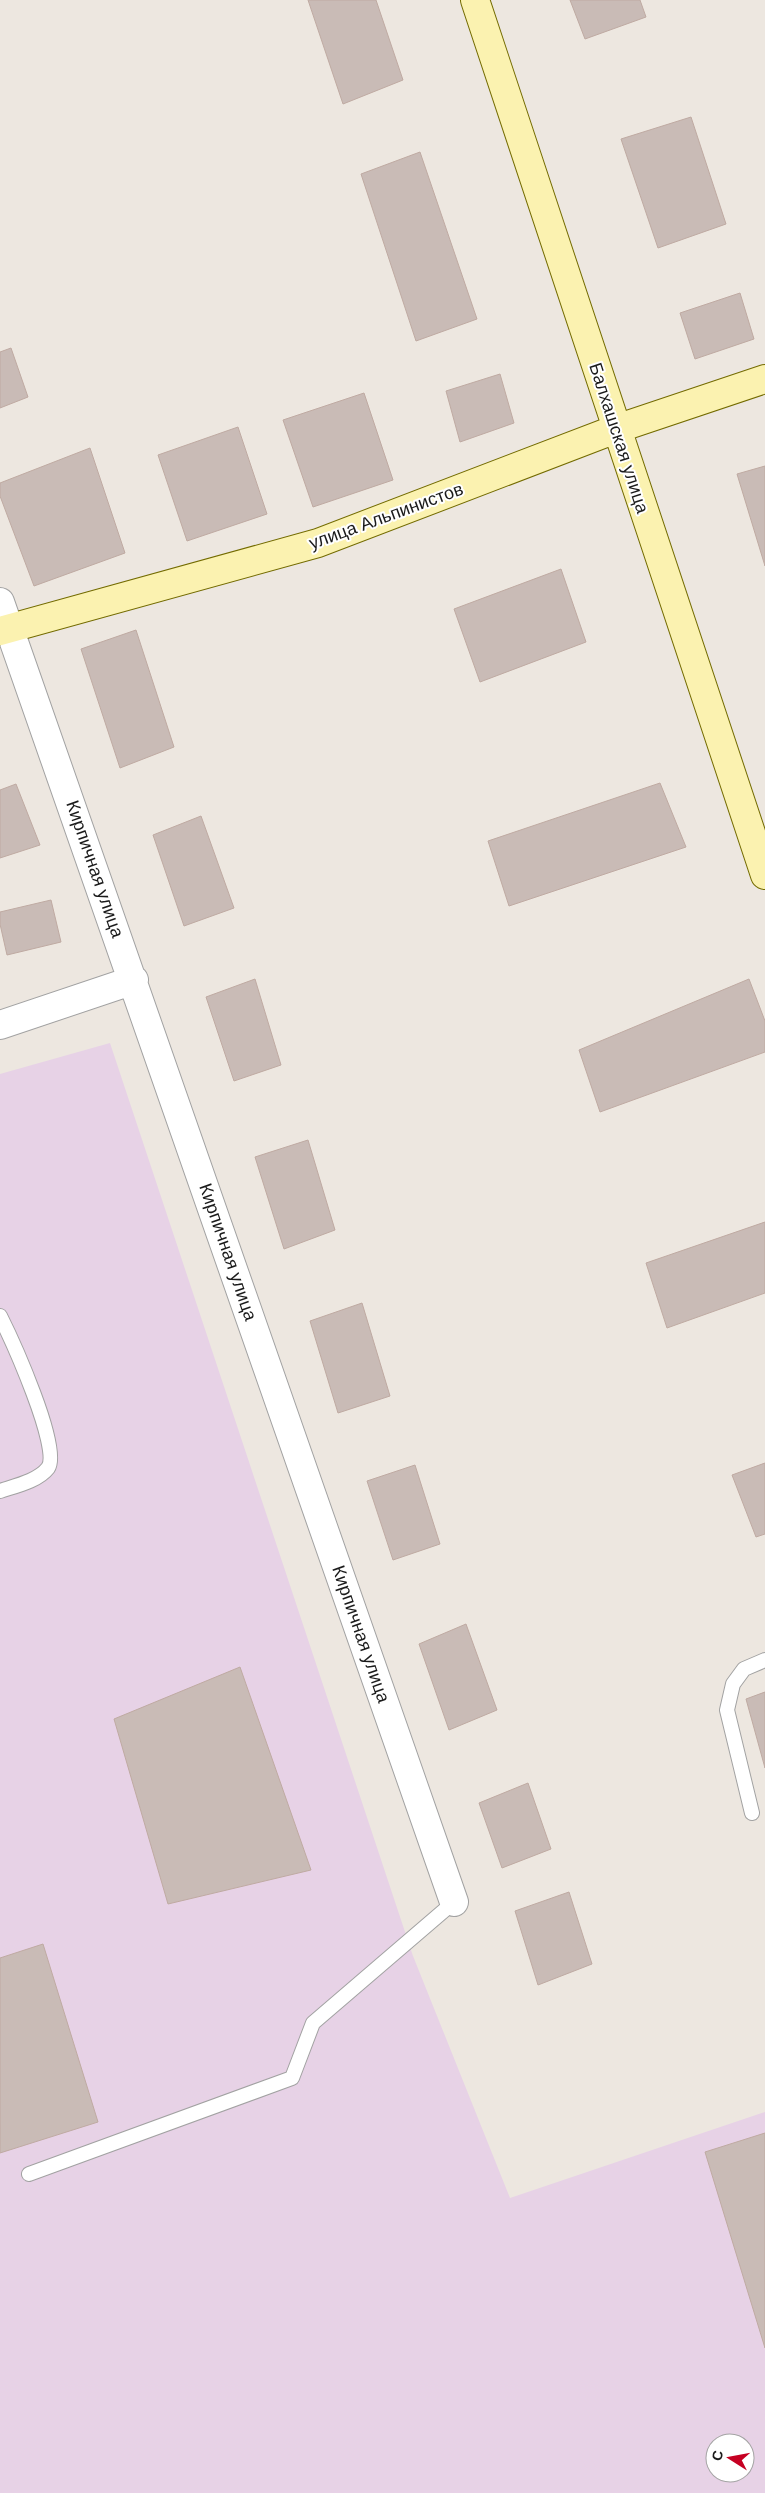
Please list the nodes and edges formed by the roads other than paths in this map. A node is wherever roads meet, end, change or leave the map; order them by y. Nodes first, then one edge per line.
1 (475, 0) edge
2 (765, 379) edge
3 (616, 429) junction
4 (0, 602) edge
5 (5, 629) edge
6 (765, 875) edge
7 (134, 980) junction
8 (0, 1025) edge
9 (0, 1316) edge
10 (0, 1491) edge
11 (765, 1660) edge
12 (752, 1813) dead end
13 (454, 1902) joint
14 (29, 2174) dead end

1 - 3 street, Балхашская улица
2 - 3 street, улица Альпинистов
3 - 5 street, улица Альпинистов
3 - 6 street, Балхашская улица
4 - 5 street, Кирпичная улица
5 - 7 street, Кирпичная улица
7 - 8 street
7 - 13 street, Кирпичная улица
9 - 10 lane
11 - 12 lane
13 - 14 lane

